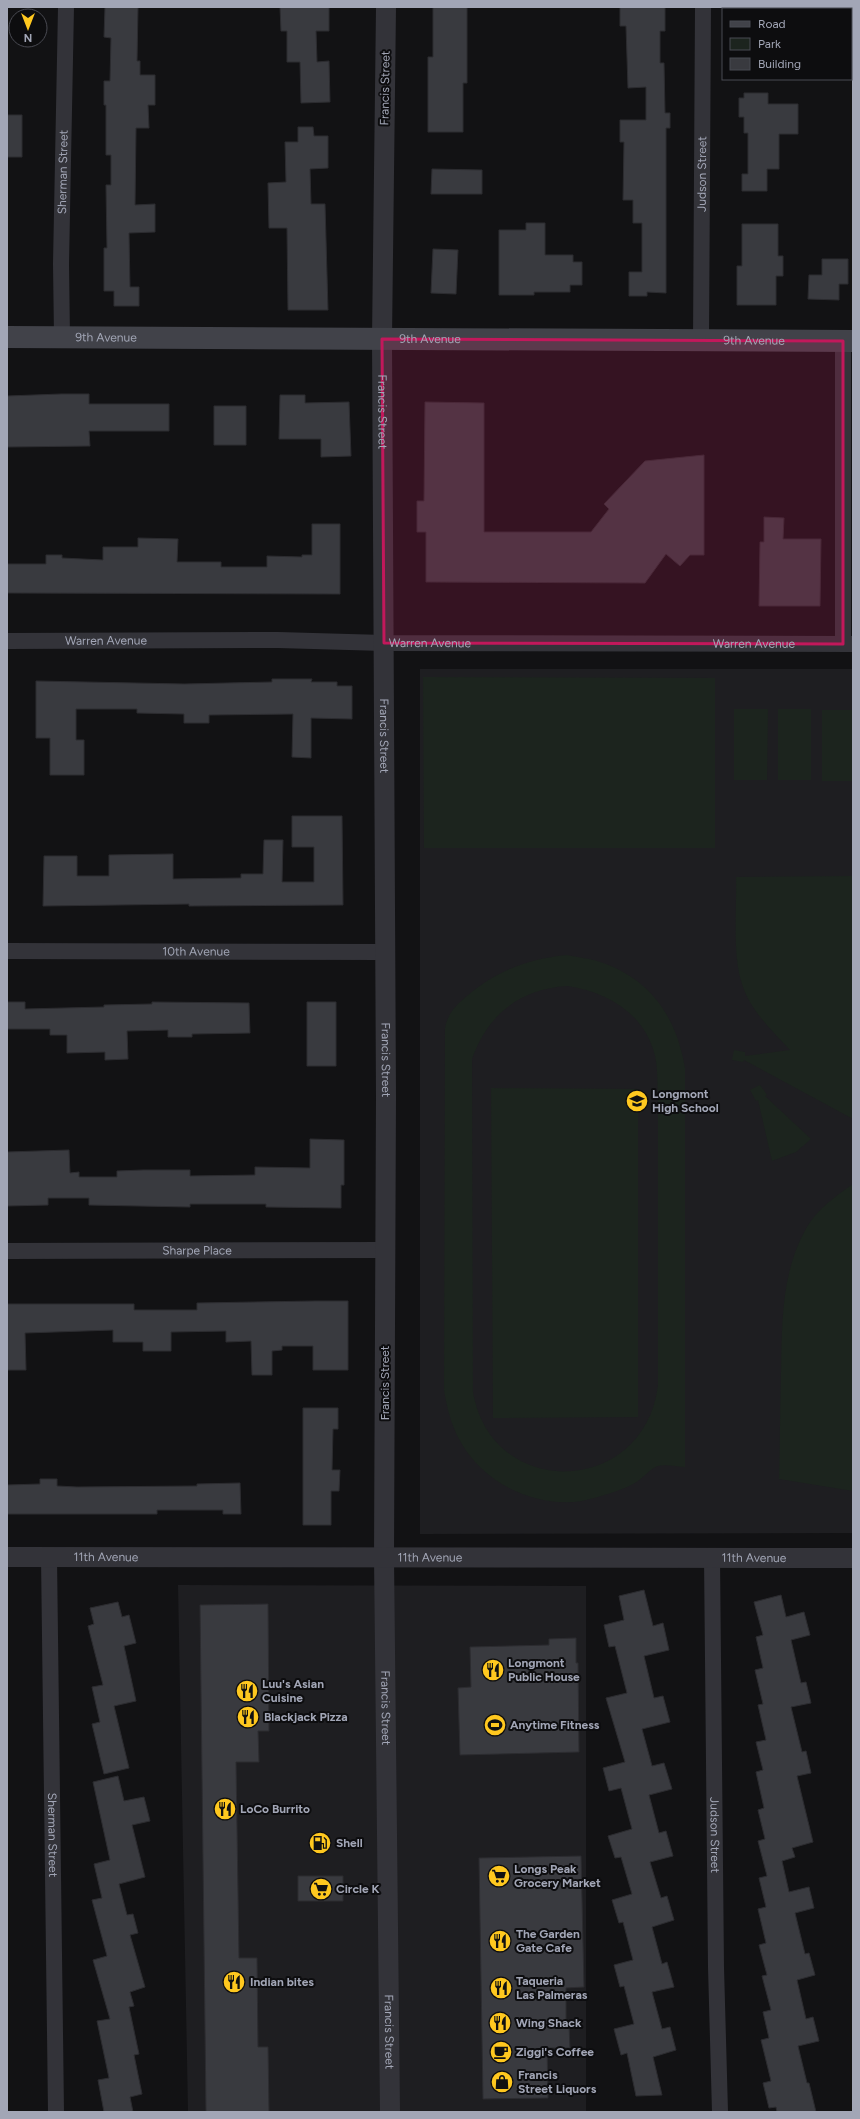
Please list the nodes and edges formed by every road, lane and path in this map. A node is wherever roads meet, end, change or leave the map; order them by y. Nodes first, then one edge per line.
1 (66, 7) edge
2 (386, 7) edge
3 (703, 7) edge
4 (7, 337) edge
5 (62, 338) junction
6 (382, 339) junction
7 (701, 340) junction
8 (848, 341) edge
9 (7, 641) edge
10 (384, 643) junction
11 (848, 644) edge
12 (7, 951) edge
13 (386, 952) junction
14 (386, 1250) junction
15 (7, 1251) edge
16 (7, 1557) edge
17 (49, 1557) junction
18 (384, 1557) junction
19 (712, 1558) junction
20 (853, 1558) edge
21 (56, 2112) edge
22 (390, 2112) edge
23 (720, 2112) edge

1 - 5 street, Sherman Street
2 - 6 street, Francis Street
3 - 7 street, Judson Street
4 - 5 main road, 9th Avenue
5 - 6 main road, 9th Avenue
6 - 7 main road, 9th Avenue
6 - 10 street, Francis Street
7 - 8 main road, 9th Avenue
8 - 11 street
9 - 10 street, Warren Avenue
10 - 11 street, Warren Avenue
10 - 13 street, Francis Street
12 - 13 street, 10th Avenue
13 - 14 street, Francis Street
14 - 15 street, Sharpe Place
14 - 18 street, Francis Street
16 - 17 street, 11th Avenue
17 - 18 street, 11th Avenue
17 - 21 street, Sherman Street
18 - 19 street, 11th Avenue
18 - 22 street, Francis Street
19 - 20 street, 11th Avenue
19 - 23 street, Judson Street

